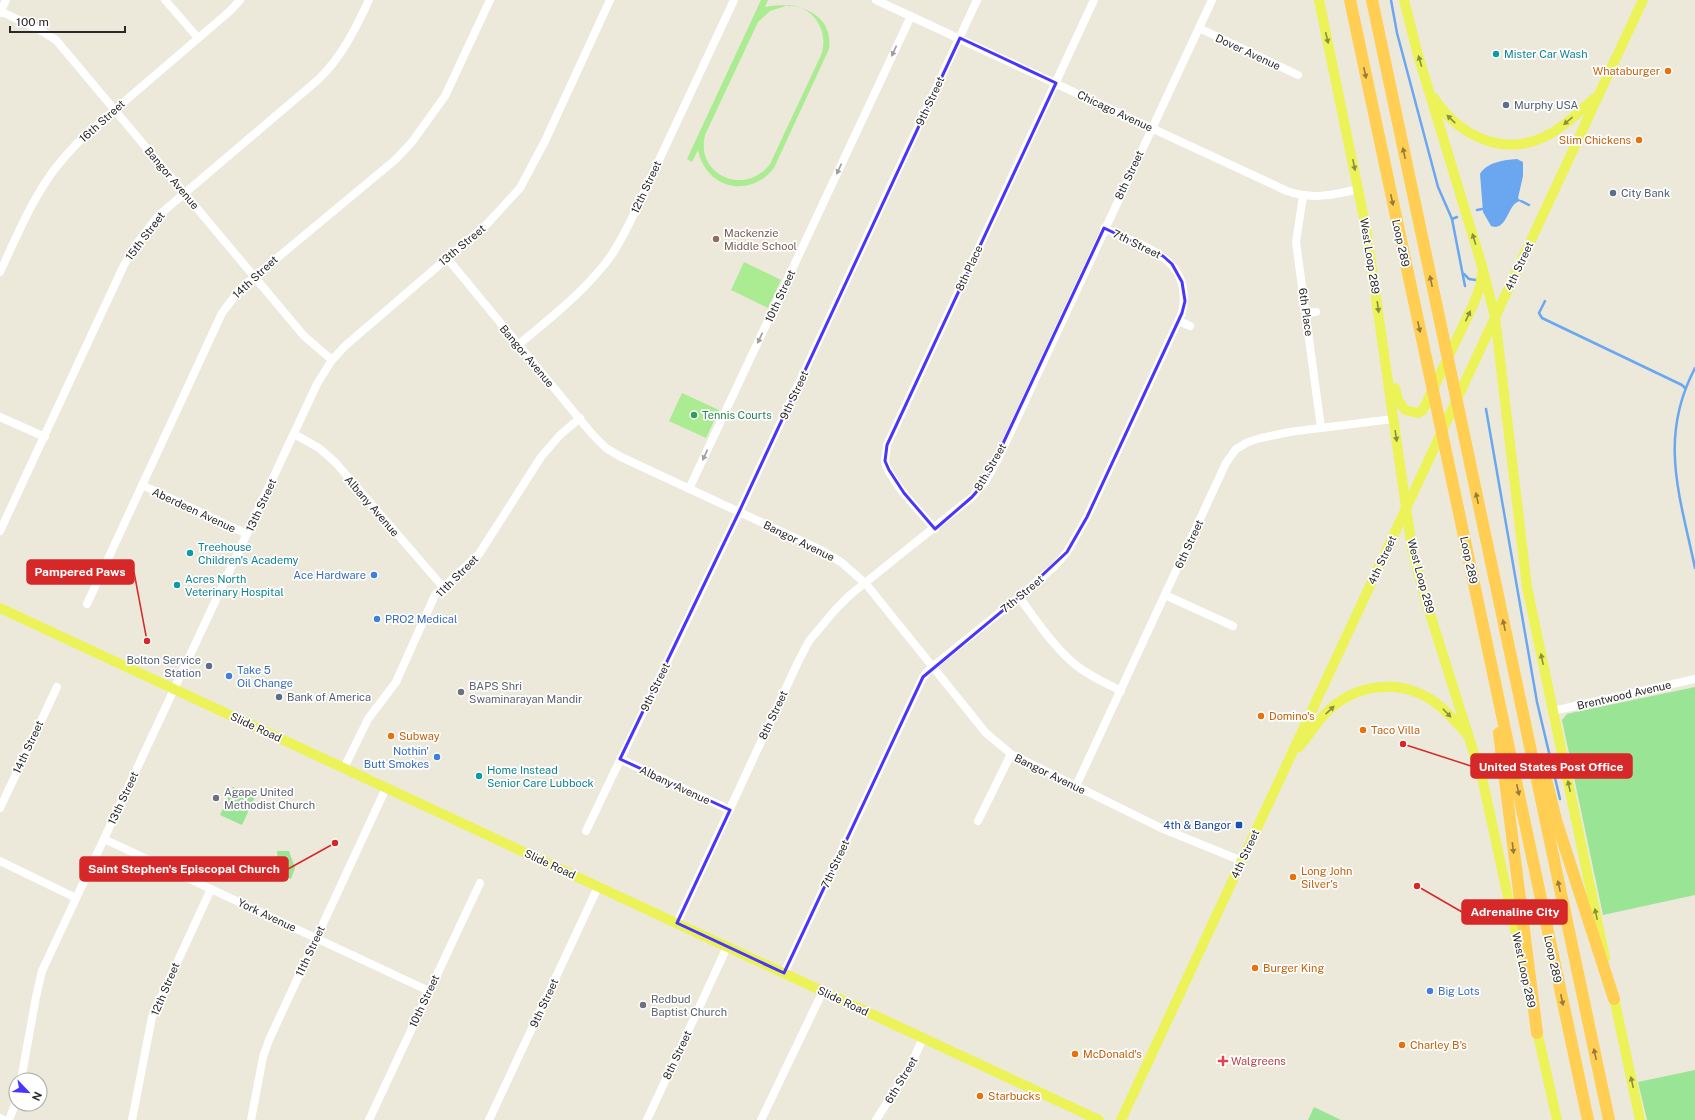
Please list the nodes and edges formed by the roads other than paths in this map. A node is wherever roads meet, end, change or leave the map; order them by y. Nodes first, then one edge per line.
1 (6, 0) edge
2 (165, 0) edge
3 (240, 0) edge
4 (369, 0) edge
5 (490, 0) edge
6 (610, 0) edge
7 (734, 0) edge
8 (876, 0) edge
9 (977, 0) edge
10 (1094, 0) edge
11 (1212, 0) edge
12 (1319, 0) edge
13 (1346, 0) edge
14 (1350, 0) edge
15 (1372, 0) edge
16 (1376, 0) edge
17 (1404, 0) edge
18 (1643, 0) edge
19 (0, 12) edge
20 (910, 16) junction
21 (1199, 28) junction
22 (1357, 35) junction
23 (198, 38) junction
24 (960, 38) junction
25 (1387, 73) junction
26 (1298, 75) dead end
27 (1056, 83) junction
28 (1427, 87) junction
29 (1598, 96) junction
30 (115, 110) junction
31 (1152, 128) junction
32 (1358, 189) junction
33 (184, 193) junction
34 (1303, 196) junction
35 (1104, 228) junction
36 (447, 258) junction
37 (1482, 266) junction
38 (0, 272) edge
39 (254, 276) junction
40 (1316, 312) dead end
41 (1306, 313) junction
42 (1495, 317) junction
43 (1179, 321) junction
44 (1190, 326) dead end
45 (518, 345) junction
46 (1384, 345) junction
47 (332, 360) junction
48 (0, 417) edge
49 (580, 418) junction
50 (1393, 419) junction
51 (1321, 428) junction
52 (294, 434) junction
53 (45, 437) junction
54 (142, 485) junction
55 (690, 489) junction
56 (1407, 507) junction
57 (739, 512) junction
58 (935, 529) junction
59 (0, 531) edge
60 (247, 534) junction
61 (866, 584) junction
62 (443, 587) junction
63 (1166, 595) junction
64 (1019, 597) junction
65 (87, 604) dead end
66 (0, 608) edge
67 (1233, 626) dead end
68 (932, 667) junction
69 (1492, 670) junction
70 (1695, 679) edge
71 (57, 687) dead end
72 (174, 689) junction
73 (1121, 691) junction
74 (1518, 691) junction
75 (1553, 711) junction
76 (1470, 737) junction
77 (1011, 754) junction
78 (620, 759) junction
79 (1288, 762) junction
80 (344, 768) junction
81 (1076, 786) junction
82 (386, 788) junction
83 (0, 808) edge
84 (730, 810) junction
85 (978, 821) dead end
86 (586, 831) dead end
87 (104, 839) junction
88 (0, 861) edge
89 (1242, 861) junction
90 (480, 883) dead end
91 (598, 887) junction
92 (211, 889) junction
93 (76, 898) junction
94 (677, 923) junction
95 (316, 938) junction
96 (727, 946) junction
97 (784, 973) junction
98 (429, 991) junction
99 (823, 991) junction
100 (1614, 999) junction
101 (1537, 1033) junction
102 (923, 1038) junction
103 (22, 1072) edge
104 (0, 1118) edge
105 (4, 1120) edge
106 (132, 1120) edge
107 (251, 1120) edge
108 (369, 1120) edge
109 (489, 1120) edge
110 (647, 1120) edge
111 (761, 1120) edge
112 (876, 1120) edge
113 (1100, 1120) edge
114 (1121, 1120) edge
115 (1557, 1120) edge
116 (1588, 1120) edge
117 (1609, 1120) edge
118 (1640, 1120) edge

1 - 19 street
2 - 23 street
3 - 23 street, 16th Street
4 - 33 street, 15th Street
5 - 39 street, 14th Street
6 - 36 street, 13th Street
7 - 45 street, 12th Street
8 - 20 street, Chicago Avenue
9 - 24 street, 9th Street
10 - 27 street, 8th Place
11 - 21 street, 8th Street
12 -> 32 main road, West Loop 289
13 - 22 highway
14 - 22 highway, Loop 289
15 - 25 highway, Loop 289
16 - 25 highway
28 -> 17 main road
18 - 29 main road, 4th Street
19 - 30 street, Bangor Avenue
20 - 24 street, Chicago Avenue
20 -> 55 street, 10th Street
21 - 26 street, Dover Avenue
21 - 31 street, 8th Street
22 -> 69 highway, Loop 289
23 - 30 street, 16th Street
24 - 27 street, Chicago Avenue
24 - 57 street, 9th Street
74 -> 25 highway, Loop 289
27 - 31 street, Chicago Avenue
27 - 58 street, 8th Place
29 -> 28 main road
37 -> 28 main road
29 - 42 main road, 4th Street
30 - 33 street, Bangor Avenue
30 - 38 street, 16th Street
31 - 34 street, Chicago Avenue
31 - 35 street, 8th Street
32 - 34 street, Chicago Avenue
32 -> 46 main road, West Loop 289
33 - 39 street, Bangor Avenue
33 - 53 street, 15th Street
34 - 41 street, 6th Place
35 - 43 street, 7th Street
35 - 58 street, 8th Street
36 - 45 street, Bangor Avenue
36 - 47 street, 13th Street
37 - 42 main road
46 -> 37 main road
39 - 47 street, Bangor Avenue
39 - 54 street, 14th Street
40 - 41 street
41 - 51 street, 6th Place
42 - 56 main road, 4th Street
75 -> 42 main road
43 - 44 street
43 - 64 street, 7th Street
45 - 49 street, Bangor Avenue
46 - 50 main road, West Loop 289
47 - 52 street, 13th Street
48 - 53 street
49 - 55 street, Bangor Avenue
49 - 62 street, 11th Street
50 - 51 street, 6th Street
50 -> 56 main road, West Loop 289
51 - 63 street, 6th Street
52 - 60 street, 13th Street
52 - 62 street, Albany Avenue
53 - 59 street, 15th Street
54 - 60 street, Aberdeen Avenue
54 - 65 street, 14th Street
55 - 57 street, Bangor Avenue
56 - 76 main road, West Loop 289
56 - 79 main road, 4th Street
57 - 61 street, Bangor Avenue
57 - 78 street, 9th Street
58 - 61 street, 8th Street
60 - 72 street, 13th Street
61 - 68 street, Bangor Avenue
61 - 84 street, 8th Street
62 - 80 street, 11th Street
63 - 67 street
63 - 73 street, 6th Street
64 - 68 street, 7th Street
64 - 73 street
66 - 72 main road, Slide Road
68 - 77 street, Bangor Avenue
68 - 97 street, 7th Street
69 -> 101 highway
69 -> 116 highway, Loop 289
70 - 75 street, Brentwood Avenue
71 - 83 street, 14th Street
72 - 80 main road, Slide Road
72 - 87 street, 13th Street
73 - 81 street, 6th Street
74 - 100 highway
117 -> 74 highway, Loop 289
100 -> 75 main road
79 -> 76 main road
76 - 101 main road, West Loop 289
77 - 81 street, Bangor Avenue
77 - 85 street
78 - 84 street, Albany Avenue
78 - 86 street, 9th Street
79 - 89 main road, 4th Street
80 - 82 main road, Slide Road
81 - 89 street, Bangor Avenue
82 - 91 main road, Slide Road
82 - 95 street, 11th Street
84 - 94 street, 8th Street
87 - 92 street, York Avenue
87 - 93 street, 13th Street
88 - 93 street
89 - 114 main road, 4th Street
90 - 98 street, 10th Street
91 - 94 main road, Slide Road
91 - 109 street, 9th Street
92 - 95 street, York Avenue
92 - 106 street, 12th Street
93 - 103 street, 13th Street
94 - 96 main road, Slide Road
95 - 98 street, York Avenue
95 - 107 street, 11th Street
96 - 97 main road, Slide Road
96 - 110 street, 8th Street
97 - 99 main road, Slide Road
98 - 108 street, 10th Street
99 - 102 main road, Slide Road
99 - 111 street
118 -> 100 main road
101 - 115 main road, West Loop 289
102 - 112 street, 6th Street
102 - 113 main road, Slide Road
104 - 105 street

